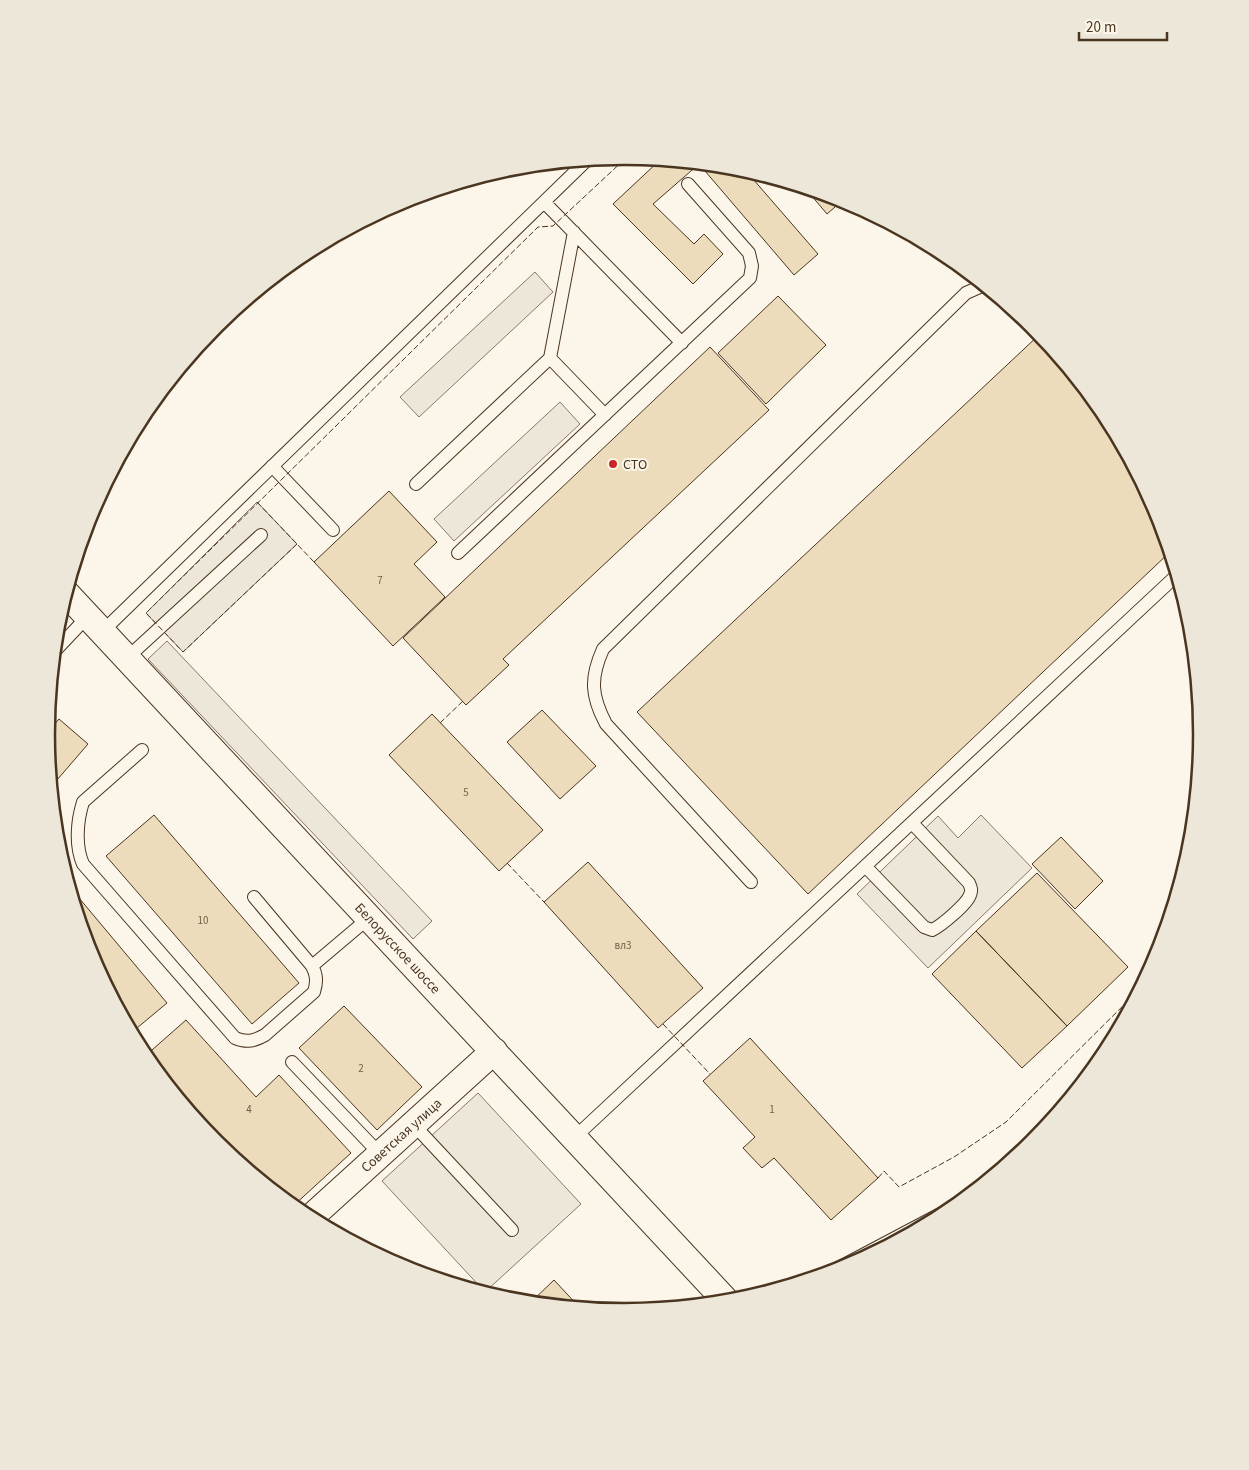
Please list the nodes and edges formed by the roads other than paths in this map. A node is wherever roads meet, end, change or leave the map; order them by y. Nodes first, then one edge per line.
1 (578, 168) edge
2 (688, 184) dead end
3 (544, 202) junction
4 (574, 232) junction
5 (977, 288) edge
6 (682, 343) junction
7 (550, 358) junction
8 (605, 415) junction
9 (272, 466) junction
10 (416, 484) dead end
11 (333, 530) dead end
12 (261, 535) dead end
13 (458, 553) dead end
14 (1172, 579) edge
15 (72, 599) edge
16 (95, 624) junction
17 (63, 645) edge
18 (127, 658) junction
19 (142, 750) dead end
20 (913, 824) junction
21 (866, 867) junction
22 (751, 882) dead end
23 (254, 898) dead end
24 (370, 917) junction
25 (312, 966) junction
26 (494, 1051) junction
27 (292, 1062) dead end
28 (413, 1124) junction
29 (574, 1138) junction
30 (380, 1154) junction
31 (315, 1213) edge
32 (512, 1230) dead end
33 (722, 1296) edge

1 - 3 lane
2 - 6 lane
3 - 4 lane
3 - 9 lane
4 - 6 lane
4 - 7 lane
5 - 22 lane
6 - 8 lane
7 - 8 lane
7 - 10 lane
8 - 13 lane
9 - 11 lane
9 - 16 lane
12 - 18 lane
14 - 20 lane
15 - 16 street, Белорусское шоссе
16 - 17 lane
16 - 18 street, Белорусское шоссе
18 - 24 street, Белорусское шоссе
19 - 25 lane
20 - 21 lane
20 - 21 lane
21 - 29 lane
23 - 25 lane
24 - 25 lane
24 - 26 street, Белорусское шоссе
26 - 28 street, Советская улица
26 - 29 street, Белорусское шоссе
27 - 30 lane
28 - 30 street, Советская улица
28 - 32 lane
29 - 33 street, Белорусское шоссе
30 - 31 street, Советская улица

